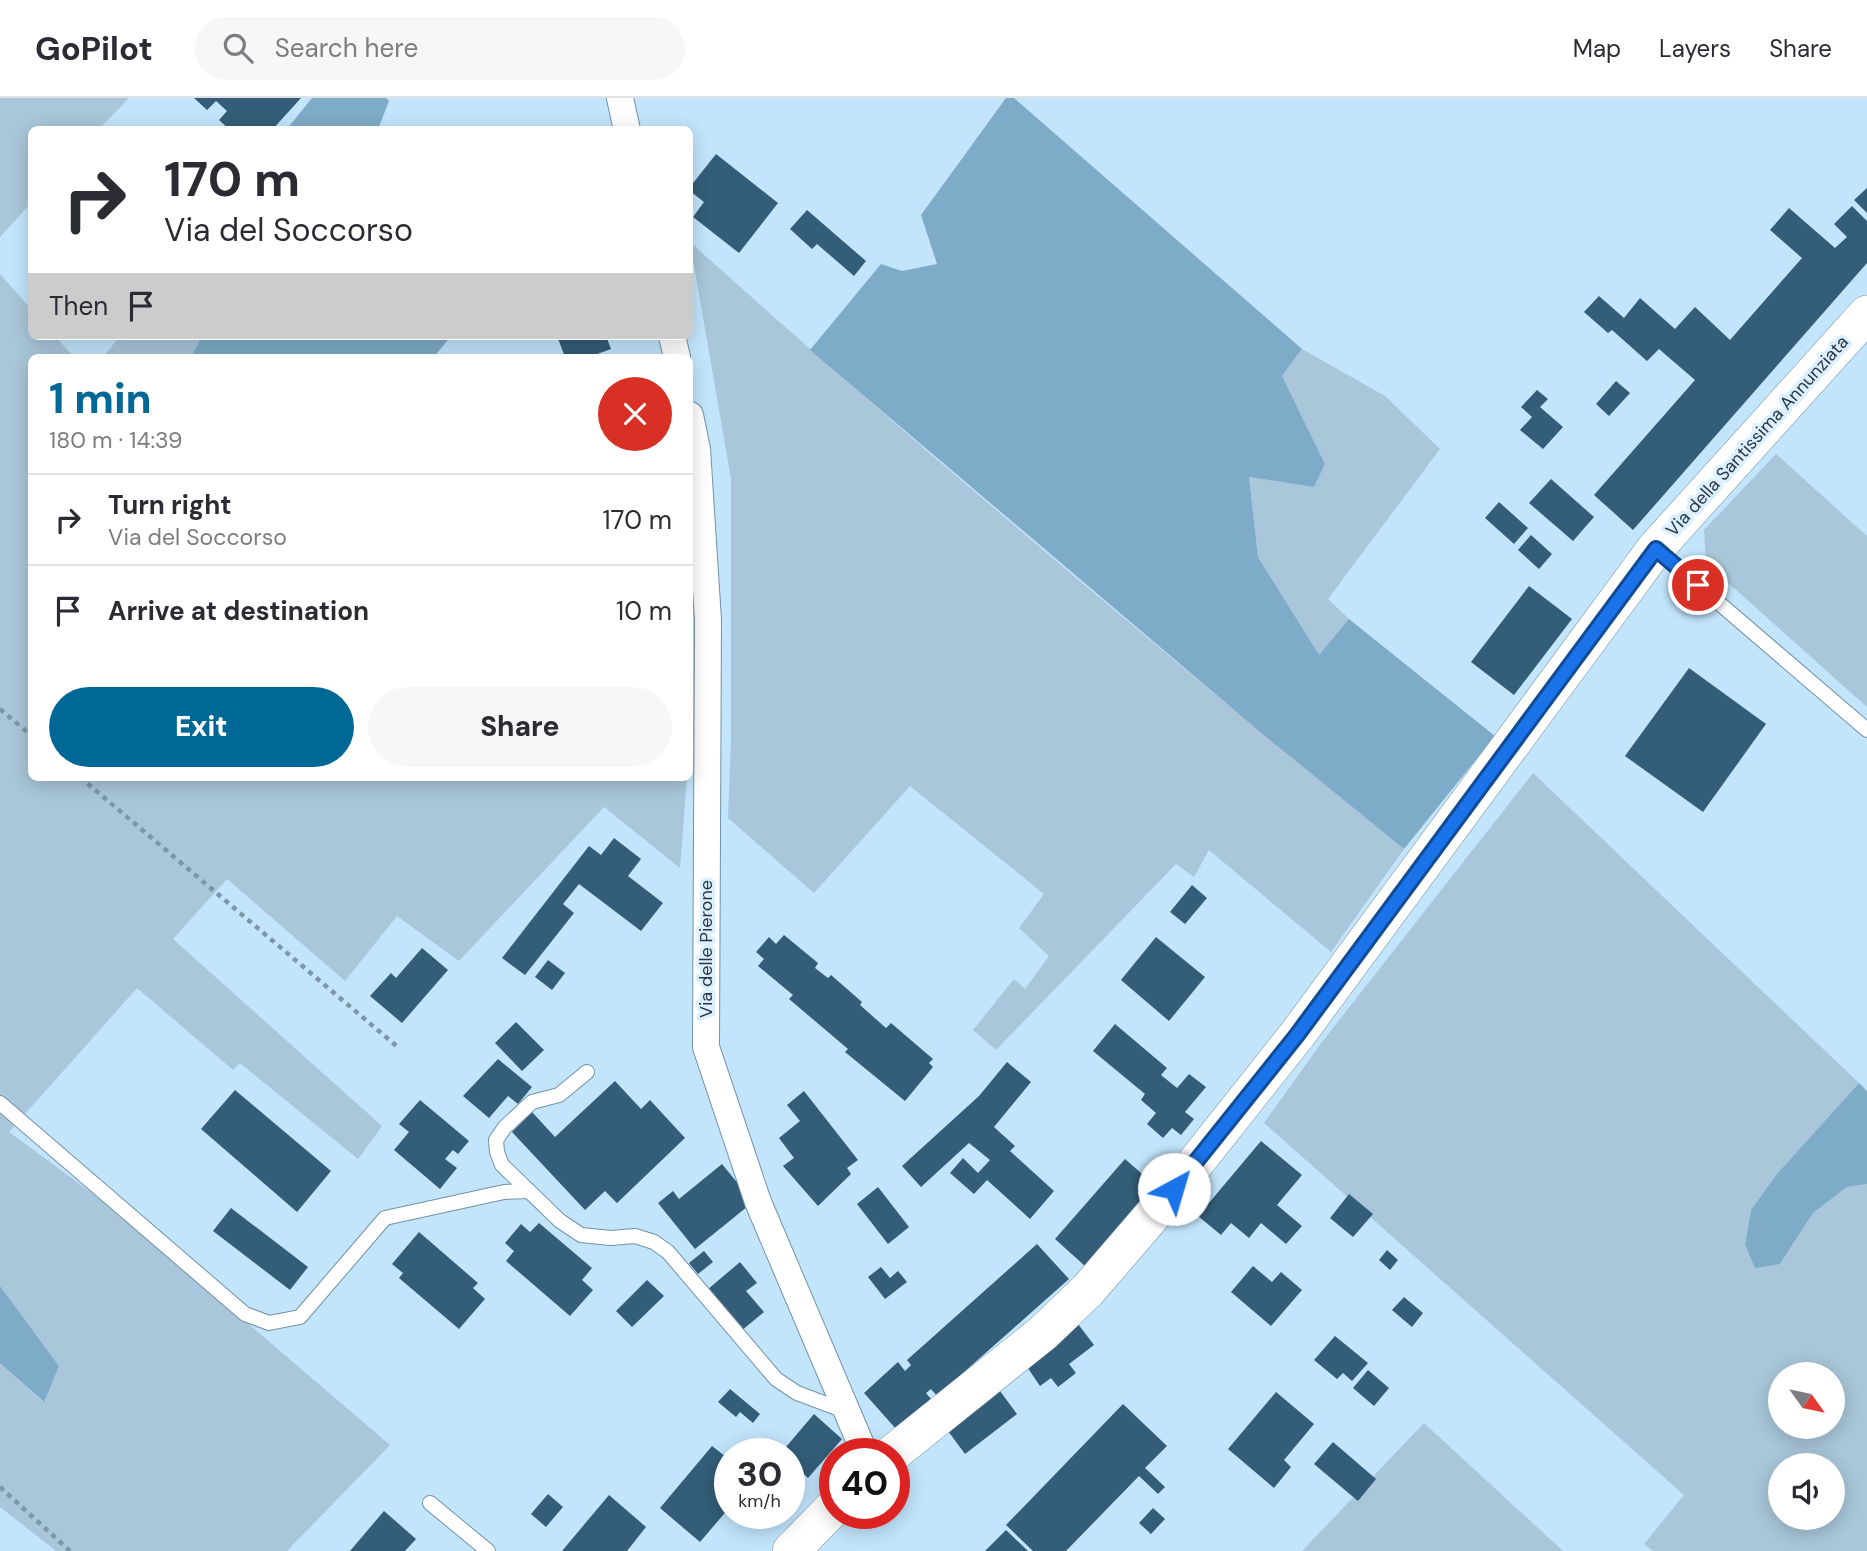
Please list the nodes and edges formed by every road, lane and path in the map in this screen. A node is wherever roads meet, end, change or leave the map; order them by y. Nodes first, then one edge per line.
1 (620, 98) edge
2 (626, 126) edge
3 (1867, 314) edge
4 (693, 430) edge
5 (1656, 549) junction
6 (0, 709) edge
7 (1867, 730) edge
8 (28, 733) edge
9 (85, 781) edge
10 (400, 1049) dead end
11 (587, 1072) dead end
12 (0, 1103) edge
13 (529, 1191) junction
14 (845, 1411) junction
15 (858, 1438) edge
16 (910, 1440) edge
17 (0, 1487) edge
18 (430, 1503) dead end
19 (819, 1522) edge
20 (70, 1551) edge
21 (488, 1551) edge
22 (791, 1551) edge

1 - 2 street
3 - 5 street, Via della Santissima Annunziata
4 - 14 street, Via delle Pierone
5 - 7 lane
5 - 16 street, Via della Santissima Annunziata
6 - 8 path
9 - 10 path
11 - 13 lane
12 - 13 lane
13 - 14 lane
14 - 15 street, Via delle Pierone
17 - 20 path
18 - 21 lane
19 - 22 street

